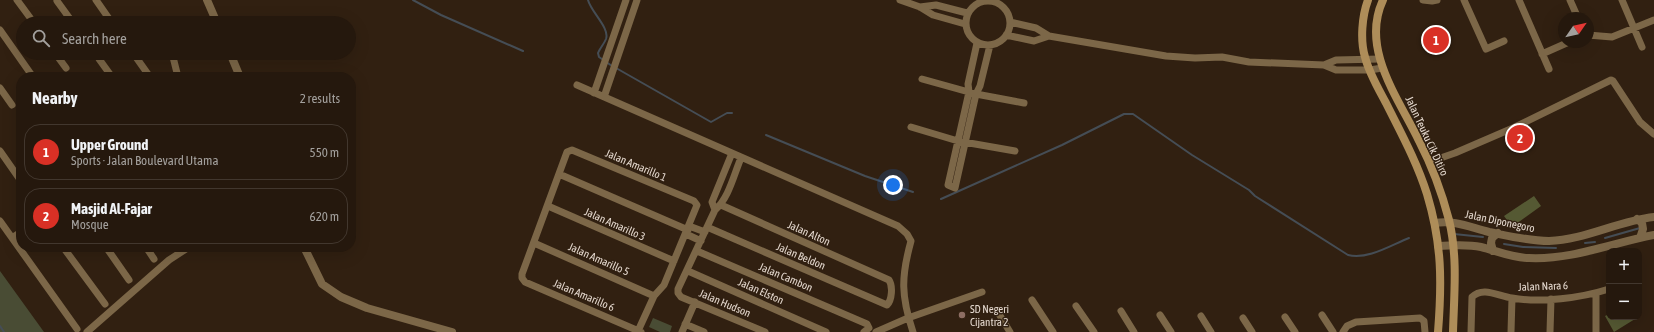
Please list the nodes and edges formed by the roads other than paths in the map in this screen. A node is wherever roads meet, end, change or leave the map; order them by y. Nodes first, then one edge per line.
1 (17, 0) edge
2 (57, 0) edge
3 (96, 0) edge
4 (207, 0) edge
5 (626, 0) edge
6 (636, 0) edge
7 (900, 0) edge
8 (988, 0) edge
9 (1368, 0) edge
10 (1383, 0) edge
11 (1423, 0) edge
12 (1437, 0) edge
13 (1464, 0) edge
14 (1519, 0) edge
15 (1570, 0) edge
16 (1622, 0) edge
17 (998, 1) edge
18 (920, 7) junction
19 (1575, 12) edge
20 (967, 13) junction
21 (29, 16) edge
22 (68, 16) edge
23 (107, 16) edge
24 (214, 16) edge
25 (1654, 20) edge
26 (1010, 22) junction
27 (965, 24) junction
28 (1634, 28) junction
29 (0, 30) edge
30 (1006, 35) junction
31 (1594, 35) edge
32 (1049, 36) junction
33 (1504, 41) dead end
34 (977, 43) junction
35 (990, 45) junction
36 (1558, 47) edge
37 (1642, 47) dead end
38 (16, 53) edge
39 (1542, 54) junction
40 (1380, 59) junction
41 (21, 60) edge
42 (60, 60) edge
43 (100, 60) edge
44 (138, 60) edge
45 (174, 60) edge
46 (233, 60) edge
47 (1366, 60) junction
48 (1324, 65) junction
49 (66, 68) dead end
50 (1382, 68) junction
51 (1549, 69) dead end
52 (1370, 70) junction
53 (29, 72) edge
54 (108, 72) edge
55 (146, 72) edge
56 (177, 72) edge
57 (238, 72) edge
58 (922, 79) dead end
59 (577, 85) dead end
60 (0, 88) edge
61 (594, 93) junction
62 (972, 93) junction
63 (604, 97) junction
64 (1024, 103) dead end
65 (12, 106) dead end
66 (911, 127) dead end
67 (1654, 134) edge
68 (962, 141) junction
69 (0, 151) edge
70 (1015, 151) dead end
71 (732, 153) junction
72 (741, 158) junction
73 (1429, 162) junction
74 (16, 174) edge
75 (559, 174) junction
76 (548, 206) junction
77 (718, 207) junction
78 (1654, 217) edge
79 (1637, 219) junction
80 (0, 221) edge
81 (1449, 221) junction
82 (1435, 223) junction
83 (688, 230) junction
84 (706, 230) junction
85 (1498, 234) junction
86 (16, 235) edge
87 (1654, 235) edge
88 (12, 238) junction
89 (1640, 238) junction
90 (701, 241) junction
91 (534, 243) junction
92 (16, 244) edge
93 (1453, 245) junction
94 (1438, 246) junction
95 (697, 250) junction
96 (1493, 251) junction
97 (22, 252) edge
98 (67, 252) edge
99 (109, 252) edge
100 (149, 252) edge
101 (181, 252) edge
102 (306, 252) edge
103 (154, 259) dead end
104 (674, 262) junction
105 (688, 271) junction
106 (129, 280) dead end
107 (1606, 290) edge
108 (982, 292) dead end
109 (1596, 293) junction
110 (654, 296) junction
111 (1512, 298) junction
112 (1551, 299) junction
113 (1032, 300) dead end
114 (695, 302) junction
115 (105, 304) dead end
116 (887, 305) joint
117 (1076, 306) dead end
118 (1121, 311) dead end
119 (999, 314) dead end
120 (1160, 315) dead end
121 (1322, 315) dead end
122 (1201, 316) dead end
123 (1285, 317) dead end
124 (908, 318) junction
125 (1243, 318) dead end
126 (685, 324) junction
127 (77, 329) dead end
128 (639, 331) edge
129 (87, 332) edge
130 (452, 332) edge
131 (682, 332) edge
132 (704, 332) edge
133 (765, 332) edge
134 (826, 332) edge
135 (864, 332) edge
136 (876, 332) edge
137 (913, 332) edge
138 (1010, 332) edge
139 (1053, 332) edge
140 (1094, 332) edge
141 (1134, 332) edge
142 (1171, 332) edge
143 (1211, 332) edge
144 (1252, 332) edge
145 (1295, 332) edge
146 (1333, 332) edge
147 (1343, 332) edge
148 (1425, 332) edge
149 (1438, 332) edge
150 (1453, 332) edge
151 (1471, 332) edge
152 (1511, 332) edge
153 (1550, 332) edge
154 (1596, 332) edge

1 - 21 street
2 - 22 street
3 - 23 street
4 - 24 street
5 - 61 street
6 - 63 street
7 - 18 street
8 - 17 street
8 - 20 street
9 - 47 main road, Jalan Teuku Cik Ditiro
10 - 40 main road, Jalan Teuku Cik Ditiro
11 - 12 street
13 - 33 street
14 - 39 street
15 - 19 street
16 - 28 street
17 - 26 street
18 - 20 street
18 - 27 street
20 - 27 street
25 - 28 street
26 - 30 street
26 - 32 street
27 - 34 street
28 - 31 street
28 - 37 street
29 - 38 street
30 - 32 street
30 - 35 street
32 - 48 street
34 - 35 street
34 - 62 street
35 - 62 street
36 - 39 street
39 - 51 street
40 - 47 street
40 - 50 main road, Jalan Teuku Cik Ditiro
41 - 53 street
42 - 49 street
43 - 54 street
44 - 55 street
45 - 56 street
46 - 57 street
47 - 48 street
47 - 52 main road, Jalan Teuku Cik Ditiro
48 - 52 street
50 - 52 street
50 - 73 main road, Jalan Teuku Cik Ditiro
52 - 82 main road, Jalan Teuku Cik Ditiro
58 - 62 street
59 - 61 street
60 - 65 street
61 - 63 street
62 - 64 street
62 - 68 street
63 - 71 street
66 - 68 street
67 - 73 street
68 - 68 street
68 - 70 street
69 - 74 street
71 - 72 street
71 - 77 street
72 - 77 street
72 - 124 street
73 - 81 main road, Jalan Teuku Cik Ditiro
75 - 76 street
75 - 83 street
75 - 83 street, Jalan Amarillo 1
76 - 91 street
76 - 104 street, Jalan Amarillo 3
77 - 84 street
77 - 116 street, Jalan Alton
78 - 79 street, Jalan Diponegoro
79 - 85 street, Jalan Diponegoro
79 - 89 street
80 - 88 street
81 - 82 street, Jalan Diponegoro
81 - 85 street, Jalan Diponegoro
81 - 93 main road, Jalan Teuku Cik Ditiro
82 - 94 main road, Jalan Teuku Cik Ditiro
83 - 84 street, Jalan Beldon
83 - 90 street
83 - 104 street
84 - 90 street
84 - 116 street, Jalan Beldon
85 - 96 street
86 - 88 street
87 - 89 street
88 - 92 street
89 - 96 street
90 - 95 street
91 - 110 street, Jalan Amarillo 5
91 - 128 street, Jalan Amarillo 6
93 - 94 street
93 - 96 street
93 - 150 main road, Jalan Teuku Cik Ditiro
94 - 149 main road, Jalan Teuku Cik Ditiro
95 - 105 street
95 - 135 street, Jalan Cambon
97 - 127 street
98 - 115 street
99 - 106 street
100 - 103 street
101 - 129 street
102 - 130 street
104 - 110 street
105 - 114 street, Jalan Hudson
105 - 134 street, Jalan Elston
107 - 109 street, Jalan Nara 6
108 - 124 street
109 - 112 street, Jalan Nara 6
109 - 154 street
110 - 128 street
111 - 112 street, Jalan Nara 6
111 - 151 street, Jalan Nara 6
111 - 152 street
112 - 153 street
113 - 139 street
114 - 126 street
114 - 133 street, Jalan Hudson
117 - 140 street
118 - 141 street
119 - 138 street
120 - 142 street
121 - 146 street
122 - 143 street
123 - 145 street
124 - 136 street
124 - 137 street
125 - 144 street
126 - 131 street
126 - 132 street
147 - 148 street

